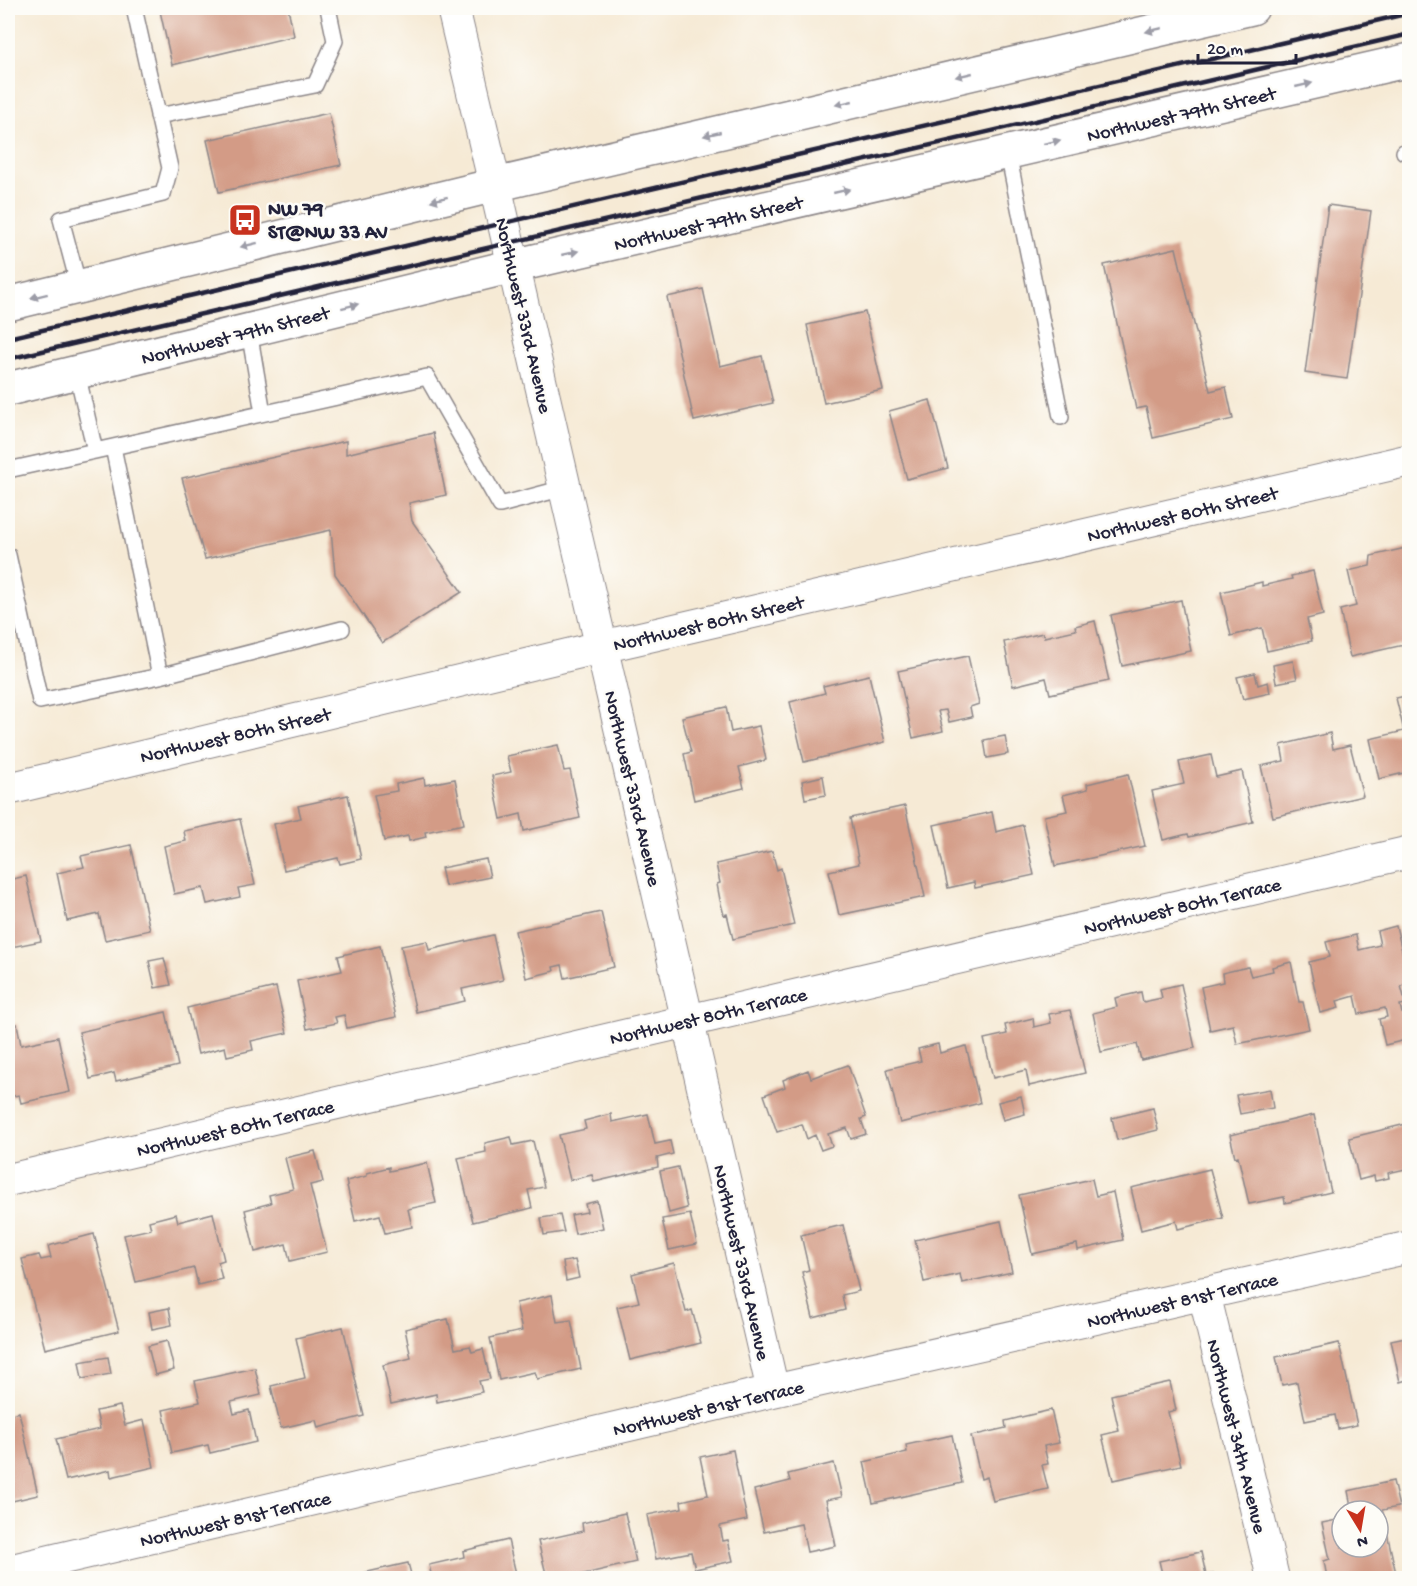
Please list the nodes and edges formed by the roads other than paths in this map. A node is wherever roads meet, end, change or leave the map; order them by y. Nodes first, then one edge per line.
1 (134, 8) edge
2 (328, 8) edge
3 (453, 8) edge
4 (1252, 8) edge
5 (1410, 60) edge
6 (158, 116) junction
7 (1008, 153) junction
8 (495, 185) junction
9 (513, 266) junction
10 (79, 286) junction
11 (8, 304) edge
12 (249, 331) junction
13 (77, 373) junction
14 (8, 389) edge
15 (263, 413) junction
16 (1061, 417) dead end
17 (113, 447) junction
18 (95, 451) junction
19 (1410, 460) edge
20 (8, 470) edge
21 (564, 488) junction
22 (8, 555) edge
23 (342, 629) dead end
24 (601, 647) junction
25 (160, 676) junction
26 (8, 789) edge
27 (1410, 852) edge
28 (687, 1020) junction
29 (8, 1180) edge
30 (1410, 1247) edge
31 (1204, 1293) junction
32 (773, 1391) junction
33 (8, 1571) edge
34 (1273, 1578) edge

1 - 6 lane
2 - 6 lane
3 - 8 street, Northwest 33rd Avenue
4 -> 8 main road
7 -> 5 main road, Northwest 79th Street
6 - 10 lane
9 -> 7 main road, Northwest 79th Street
7 - 16 lane
8 - 9 street, Northwest 33rd Avenue
8 -> 10 main road
12 -> 9 main road, Northwest 79th Street
9 - 21 street, Northwest 33rd Avenue
10 -> 11 main road
12 - 13 main road, Northwest 79th Street
12 - 15 lane
13 - 14 main road, Northwest 79th Street
13 - 18 lane
15 - 17 lane
15 - 21 lane
17 - 18 lane
17 - 25 lane
18 - 20 lane
19 - 24 street, Northwest 80th Street
21 - 24 street, Northwest 33rd Avenue
22 - 25 lane
23 - 25 lane
24 - 26 street, Northwest 80th Street
24 - 28 street, Northwest 33rd Avenue
27 - 28 street, Northwest 80th Terrace
28 - 29 street, Northwest 80th Terrace
28 - 32 street, Northwest 33rd Avenue
30 - 31 street, Northwest 81st Terrace
31 - 32 street, Northwest 81st Terrace
31 - 34 street, Northwest 34th Avenue
32 - 33 street, Northwest 81st Terrace

